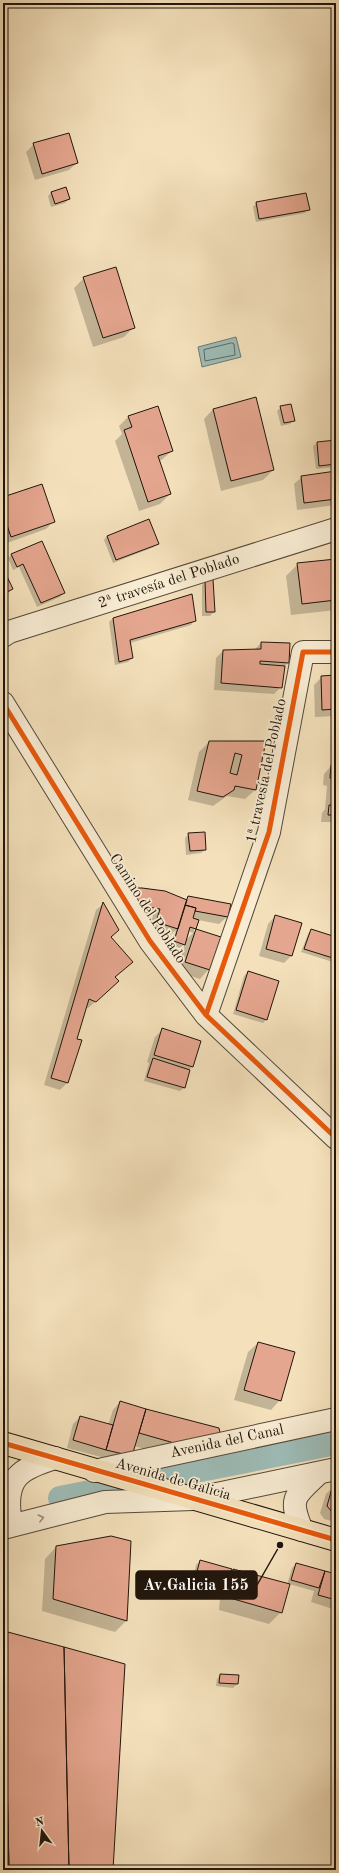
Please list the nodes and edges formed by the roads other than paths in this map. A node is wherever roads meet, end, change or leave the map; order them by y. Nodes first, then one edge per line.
1 (336, 529) edge
2 (3, 636) edge
3 (336, 652) edge
4 (3, 703) edge
5 (206, 1015) junction
6 (336, 1138) edge
7 (336, 1419) edge
8 (3, 1443) edge
9 (55, 1458) junction
10 (328, 1471) edge
11 (104, 1473) junction
12 (193, 1499) junction
13 (10, 1526) edge
14 (302, 1530) junction
15 (336, 1540) edge

1 - 2 street, 2ª travesía del Poblado
3 - 5 street, 1ª travesía del Poblado
4 - 5 street, Camino del Poblado
5 - 6 street, Camino del Poblado
7 - 11 street, Avenida del Canal
8 - 9 main road, Avenida de Galicia
9 - 11 main road, Avenida de Galicia
9 - 13 street
10 - 12 street
10 - 14 street
11 - 12 main road, Avenida de Galicia
13 -> 12 street
12 - 14 main road, Avenida de Galicia
14 - 15 main road, Avenida de Galicia

